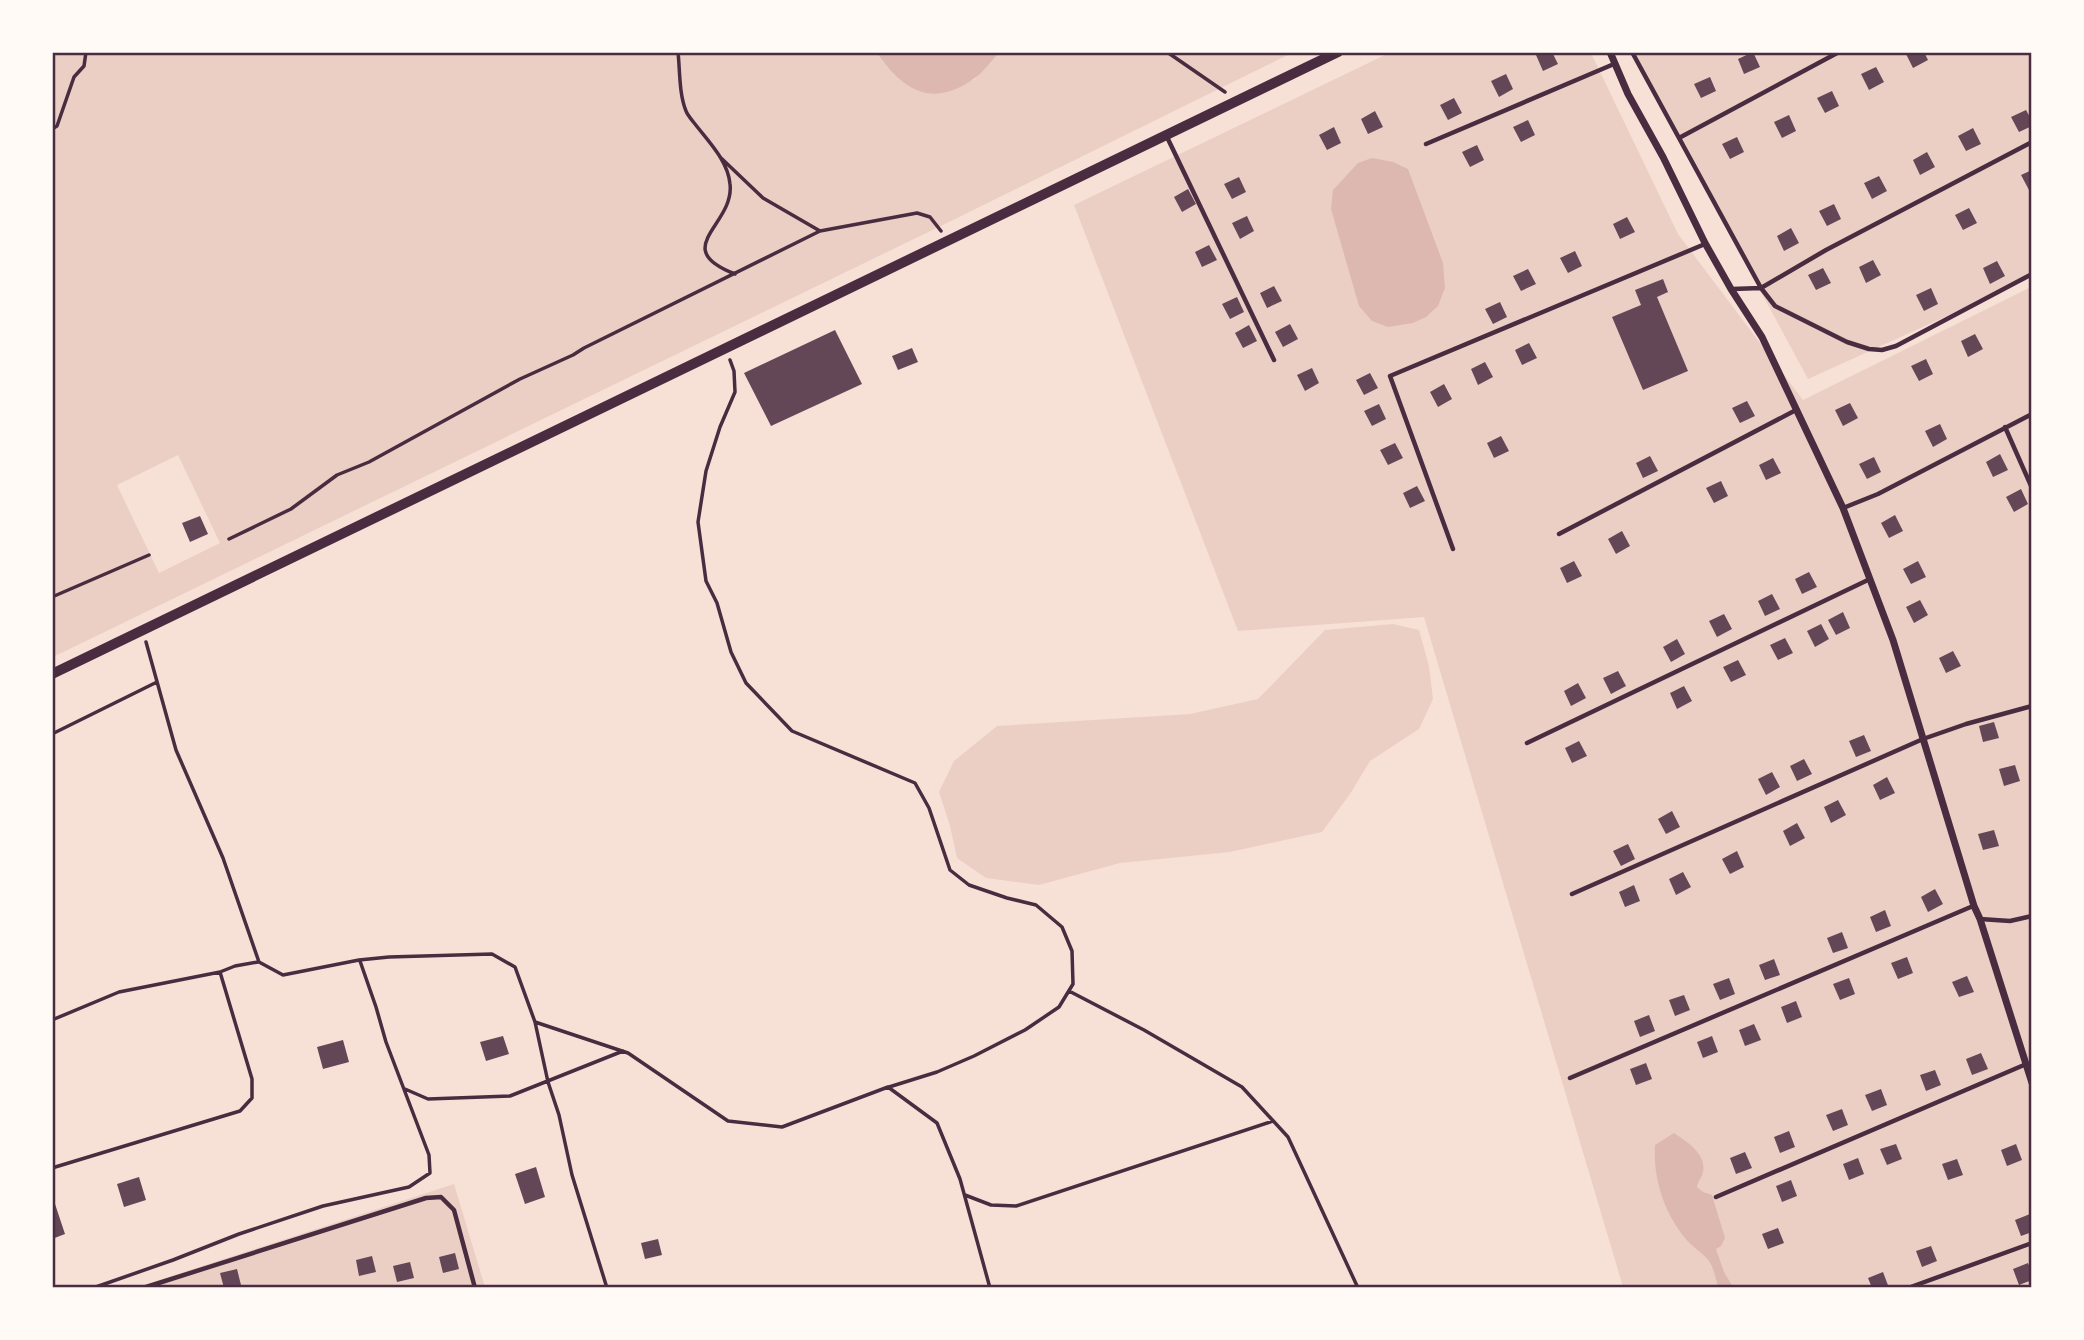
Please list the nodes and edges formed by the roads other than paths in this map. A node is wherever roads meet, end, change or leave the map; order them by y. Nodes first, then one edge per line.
1 (1338, 52) edge
2 (1610, 52) edge
3 (1632, 52) edge
4 (1839, 52) edge
5 (1615, 64) junction
6 (1167, 135) junction
7 (1679, 138) junction
8 (2032, 142) edge
9 (1426, 144) dead end
10 (1705, 243) junction
11 (2032, 274) edge
12 (1760, 288) junction
13 (1731, 289) junction
14 (1274, 360) dead end
15 (1797, 410) junction
16 (2032, 414) edge
17 (2005, 427) junction
18 (2032, 488) edge
19 (1843, 508) junction
20 (1559, 534) dead end
21 (1453, 550) dead end
22 (1870, 579) junction
23 (52, 674) edge
24 (2032, 706) edge
25 (1923, 739) junction
26 (1527, 743) dead end
27 (1572, 894) dead end
28 (1974, 906) junction
29 (2032, 916) edge
30 (1980, 919) junction
31 (2024, 1065) junction
32 (1570, 1078) dead end
33 (2031, 1080) edge
34 (1716, 1197) dead end
35 (2032, 1243) edge
36 (143, 1287) edge
37 (475, 1287) edge
38 (1908, 1287) edge

1 - 6 street
2 - 5 street
3 - 7 lane
4 - 7 lane
5 - 9 lane
5 - 10 street
6 - 14 lane
6 - 23 street
7 - 12 lane
8 - 12 lane
10 - 13 street
10 - 21 lane
11 - 12 lane
12 - 13 lane
13 - 15 street
15 - 19 street
15 - 20 lane
16 - 17 lane
17 - 18 lane
17 - 19 lane
19 - 22 street
22 - 25 street
22 - 26 lane
24 - 25 lane
25 - 27 lane
25 - 28 street
28 - 30 street
28 - 32 lane
29 - 30 lane
30 - 31 street
31 - 33 street
31 - 34 lane
35 - 38 lane
36 - 37 lane

